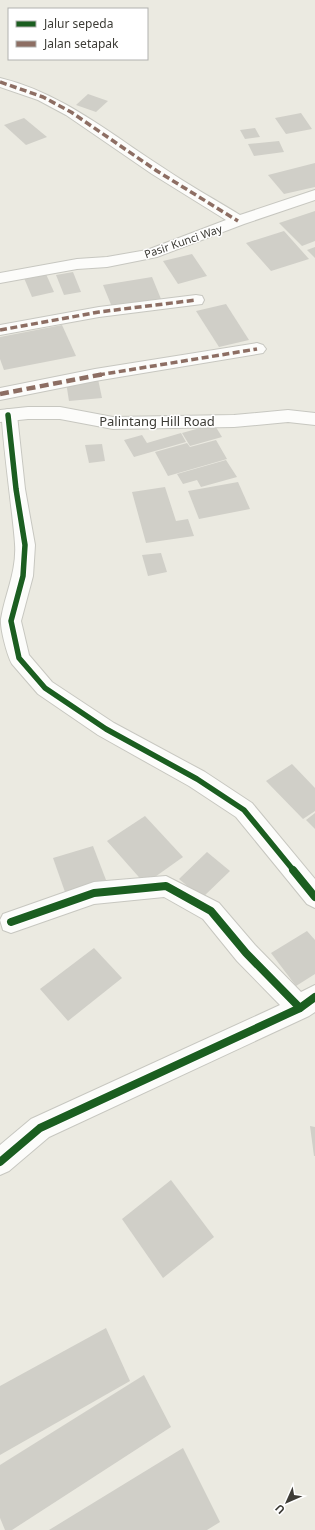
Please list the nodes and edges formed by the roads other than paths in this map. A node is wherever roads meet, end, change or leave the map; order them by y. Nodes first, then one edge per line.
1 (0, 82) edge
2 (315, 195) edge
3 (238, 221) junction
4 (0, 278) edge
5 (196, 300) dead end
6 (0, 330) edge
7 (257, 349) dead end
8 (0, 394) edge
9 (4, 416) edge
10 (315, 419) edge
11 (315, 897) edge
12 (11, 922) dead end
13 (308, 1003) edge
14 (0, 1162) edge

1 - 3 street
2 - 3 street, Pasir Kunci Way
3 - 4 street, Pasir Kunci Way
5 - 6 street
7 - 8 street
9 - 10 street, Palintang Hill Road
9 - 11 street
12 - 13 street
13 - 14 street

